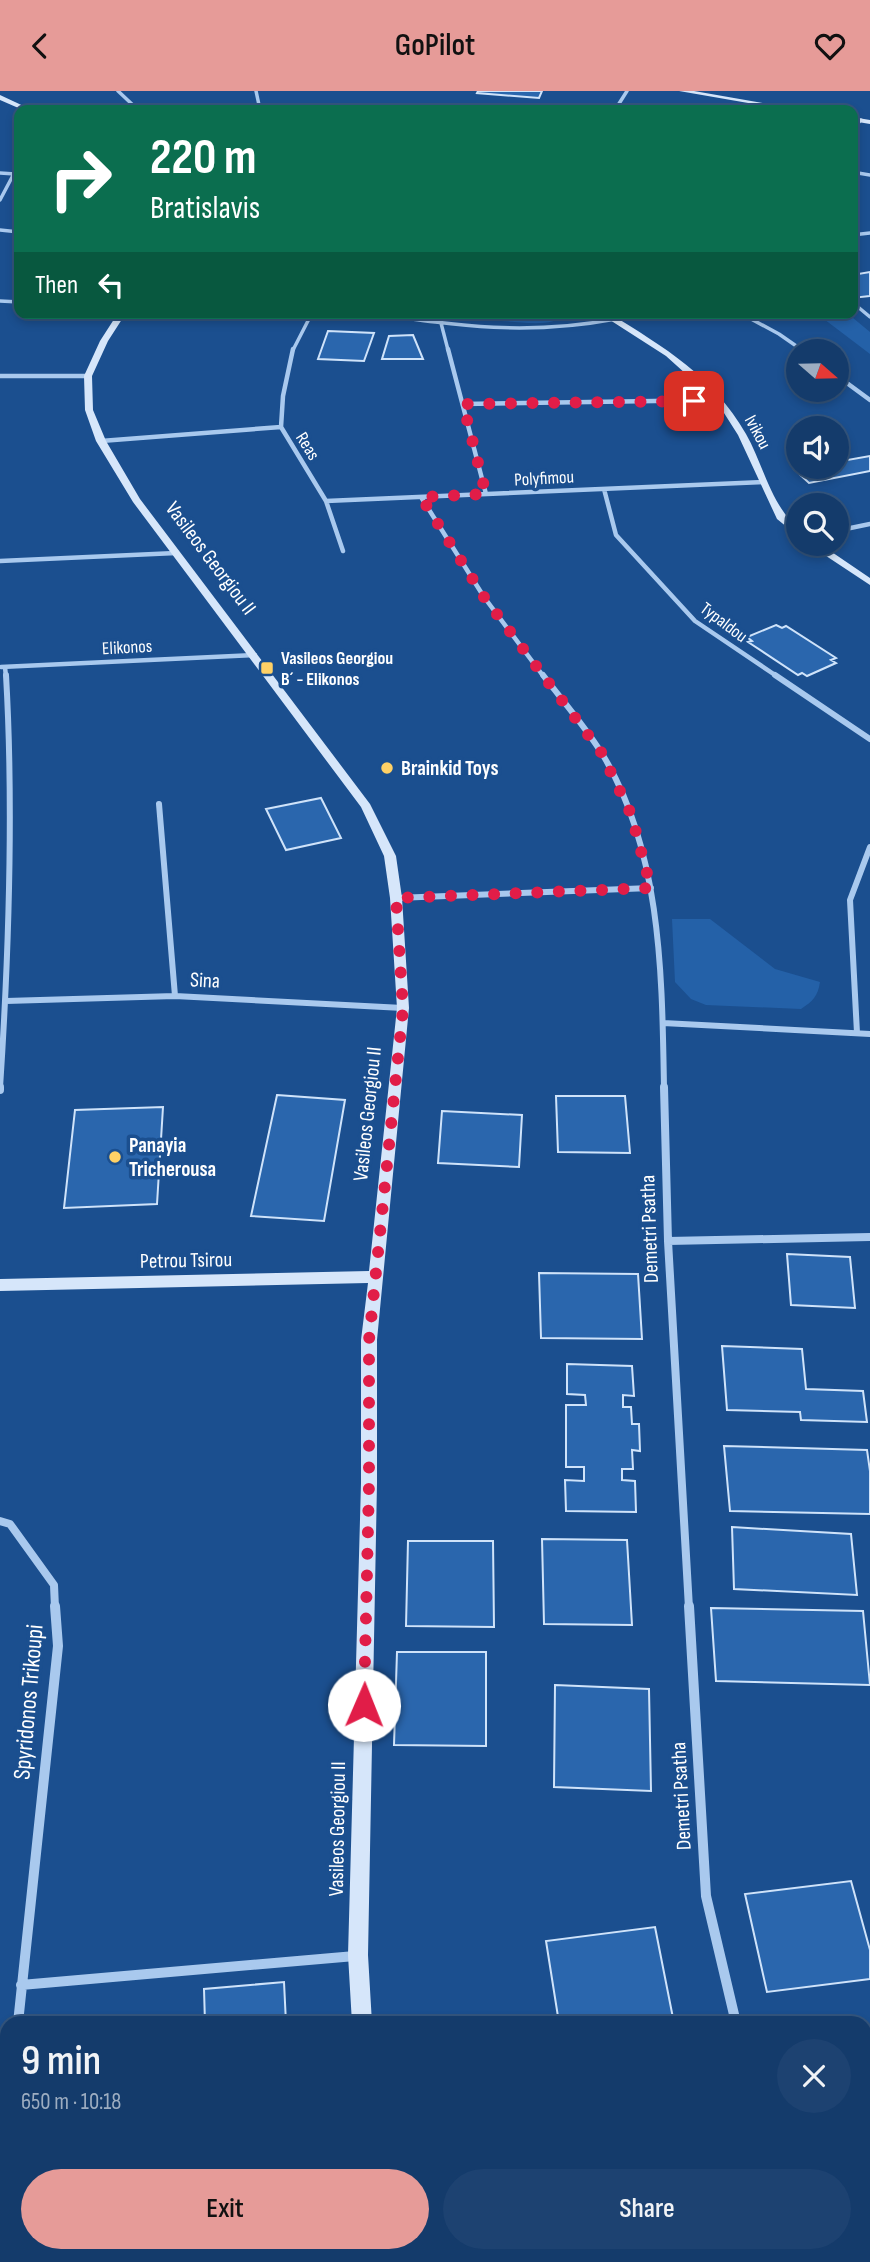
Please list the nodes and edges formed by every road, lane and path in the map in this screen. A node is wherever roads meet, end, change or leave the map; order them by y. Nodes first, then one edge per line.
1 (118, 91) edge
2 (256, 91) edge
3 (682, 91) edge
4 (0, 97) edge
5 (17, 105) edge
6 (133, 105) edge
7 (258, 105) edge
8 (769, 105) edge
9 (14, 176) edge
10 (0, 200) edge
11 (118, 319) edge
12 (309, 319) edge
13 (413, 319) edge
14 (616, 319) joint
15 (751, 319) edge
16 (441, 323) junction
17 (786, 339) edge
18 (0, 376) edge
19 (88, 376) junction
20 (849, 384) edge
21 (869, 397) edge
22 (720, 400) junction
23 (463, 404) junction
24 (281, 427) junction
25 (101, 441) junction
26 (764, 482) junction
27 (604, 489) junction
28 (486, 494) junction
29 (421, 497) junction
30 (326, 501) junction
31 (786, 522) edge
32 (870, 524) edge
33 (849, 528) edge
34 (343, 551) dead end
35 (176, 554) junction
36 (831, 556) edge
37 (0, 561) edge
38 (870, 582) edge
39 (254, 655) junction
40 (2, 667) edge
41 (870, 739) edge
42 (159, 804) dead end
43 (870, 848) edge
44 (651, 888) junction
45 (396, 898) junction
46 (175, 996) junction
47 (6, 1001) junction
48 (403, 1009) junction
49 (663, 1023) junction
50 (857, 1033) junction
51 (870, 1034) edge
52 (0, 1090) edge
53 (870, 1237) edge
54 (668, 1241) junction
55 (374, 1277) junction
56 (0, 1286) edge
57 (5, 1522) edge
58 (358, 1955) junction
59 (21, 1985) junction
60 (19, 2016) edge
61 (362, 2016) edge
62 (734, 2016) edge

1 - 6 street
2 - 7 street
3 - 8 street
4 - 5 street
9 - 10 street
11 - 19 street, Vasileos Georgiou II
12 - 24 street, Reas
13 - 16 street
14 - 16 street
14 - 22 street, Ivikou
15 - 17 street
16 - 23 street
18 - 19 street
19 - 25 street, Vasileos Georgiou II
20 - 21 street
22 - 23 street
22 - 26 street, Ivikou
23 - 28 street
24 - 25 street
24 - 30 street, Reas
25 - 35 street, Vasileos Georgiou II
26 - 27 street, Polyfimou
26 - 31 street, Ivikou
27 - 28 street, Polyfimou
27 - 41 street, Typaldou
28 - 29 street, Polyfimou
29 - 30 street, Polyfimou
29 - 44 street, Demetri Psatha
30 - 34 street, Reas
32 - 33 street
35 - 37 street
35 - 39 street, Vasileos Georgiou II
36 - 38 street
39 - 40 street, Elikonos
39 - 45 street, Vasileos Georgiou II
40 - 47 street
42 - 46 street
43 - 50 street
44 - 45 street
44 - 49 street, Demetri Psatha
45 - 48 street, Vasileos Georgiou II
46 - 47 street, Sina
46 - 48 street, Sina
47 - 52 street
48 - 55 street, Vasileos Georgiou II
49 - 50 street
49 - 54 street, Demetri Psatha
50 - 51 street
53 - 54 street
54 - 62 street, Demetri Psatha
55 - 56 street, Petrou Tsirou
55 - 58 street, Vasileos Georgiou II
57 - 59 street, Spyridonos Trikoupi
58 - 59 street
58 - 61 street, Vasileos Georgiou II
59 - 60 street, Spyridonos Trikoupi

